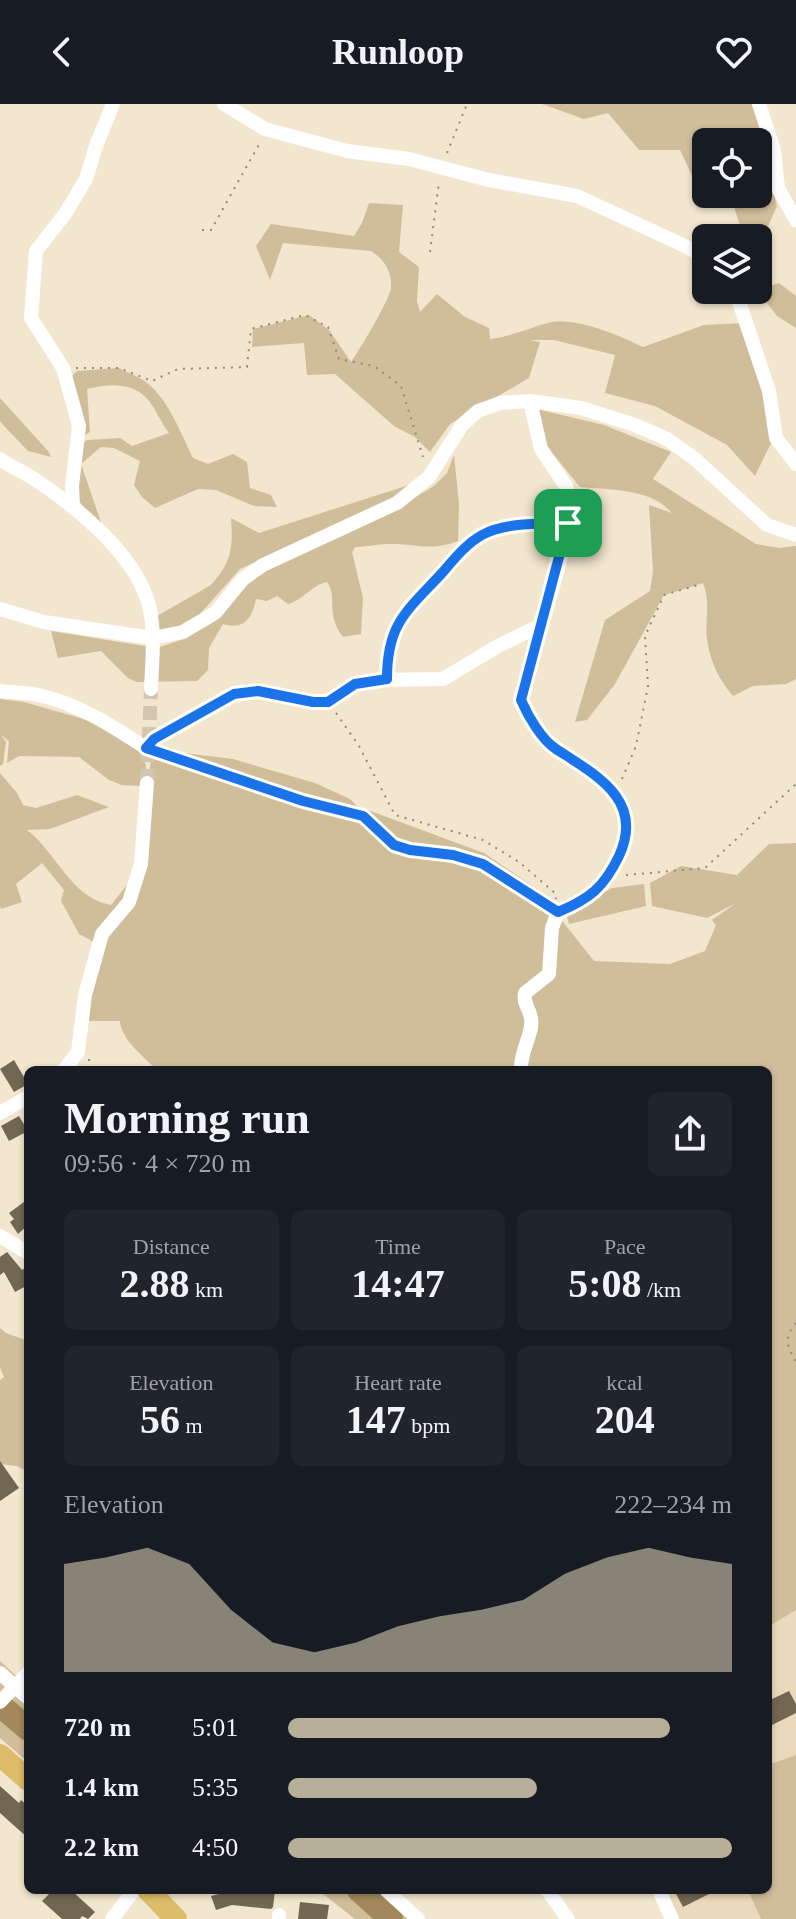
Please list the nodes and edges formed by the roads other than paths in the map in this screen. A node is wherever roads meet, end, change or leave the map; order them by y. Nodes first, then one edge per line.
1 (113, 104) edge
2 (224, 104) edge
3 (759, 104) edge
4 (796, 220) edge
5 (692, 251) edge
6 (740, 304) edge
7 (530, 401) junction
8 (0, 459) edge
9 (796, 464) edge
10 (73, 508) junction
11 (568, 523) junction
12 (796, 535) edge
13 (0, 609) edge
14 (541, 625) junction
15 (152, 638) junction
16 (387, 679) junction
17 (151, 689) tunnel mouth
18 (0, 691) edge
19 (147, 783) tunnel mouth
20 (67, 1066) edge
21 (521, 1066) edge
22 (24, 1099) edge
23 (0, 1113) edge
24 (0, 1236) edge
25 (24, 1251) edge
26 (0, 1673) edge
27 (24, 1677) edge
28 (13, 1687) junction
29 (24, 1695) edge
30 (0, 1702) edge
31 (0, 1755) edge
32 (24, 1776) edge
33 (131, 1894) edge
34 (152, 1894) edge
35 (390, 1894) edge
36 (550, 1894) edge
37 (661, 1894) edge
38 (112, 1919) edge
39 (176, 1919) edge
40 (418, 1919) edge
41 (568, 1919) edge
42 (672, 1919) edge

1 - 10 street
2 - 5 street
3 - 4 street
6 - 9 street
7 - 11 street
7 - 12 street
7 - 15 street
8 - 10 street
10 - 15 street
11 - 14 street
11 - 16 street
13 - 15 street
14 - 16 street
14 - 21 street
15 - 17 street
16 - 18 street
19 - 20 street
22 - 23 street
24 - 25 street
26 - 28 street
27 - 28 street
28 - 29 street
28 - 30 street
31 - 32 main road
33 - 38 street
34 - 39 main road
35 - 40 street
36 - 41 street
37 - 42 street

